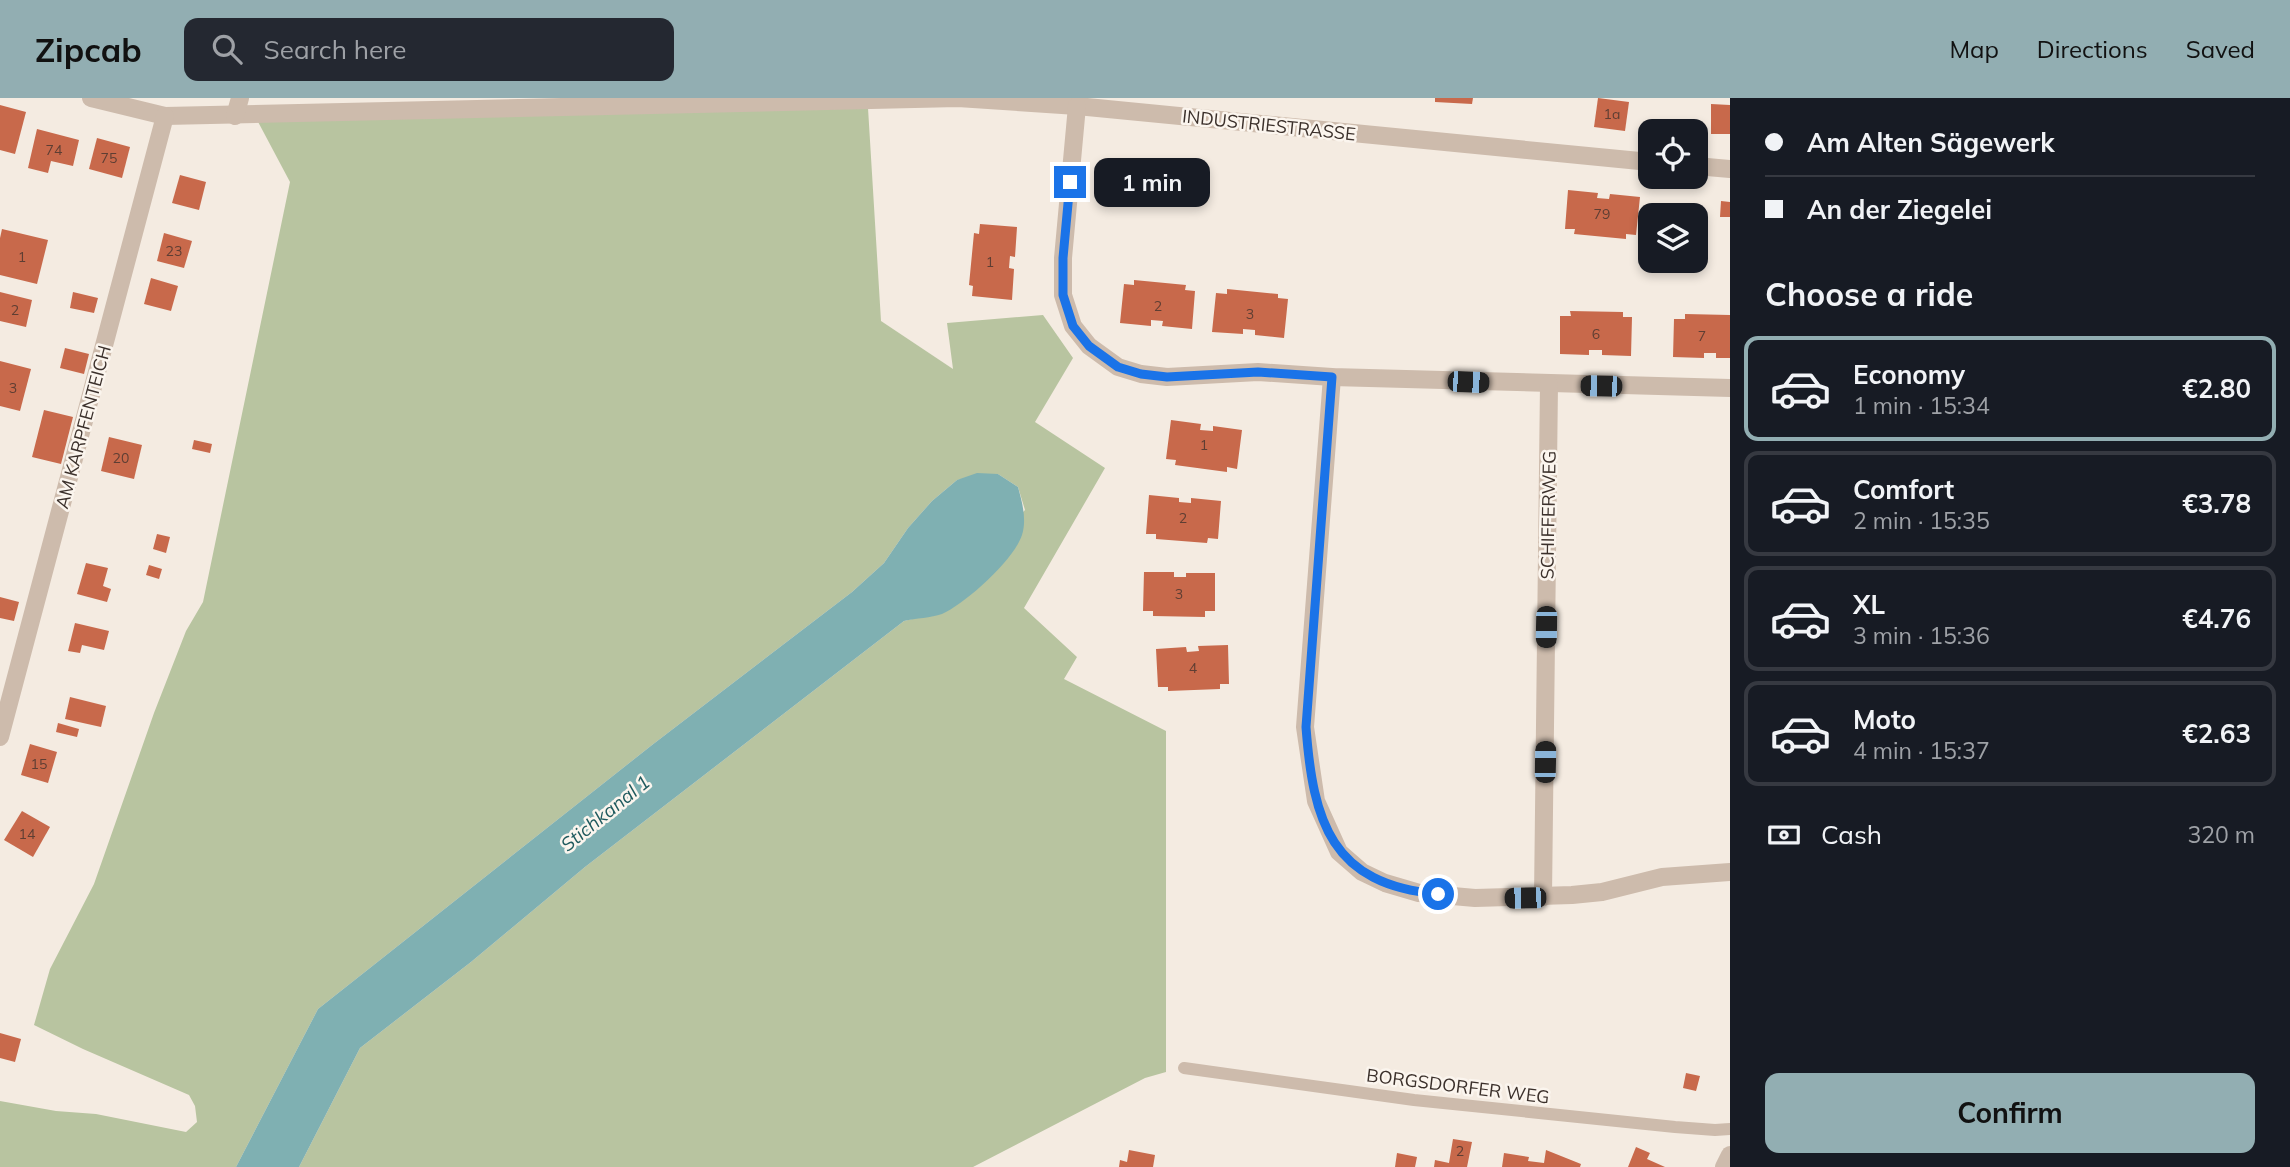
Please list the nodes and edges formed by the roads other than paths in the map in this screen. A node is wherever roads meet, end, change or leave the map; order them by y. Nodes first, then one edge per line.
1 (91, 98) edge
2 (958, 98) edge
3 (601, 102) edge
4 (1077, 106) junction
5 (238, 107) edge
6 (165, 116) junction
7 (1638, 161) edge
8 (1708, 167) edge
9 (1730, 169) edge
10 (1332, 377) junction
11 (1549, 384) junction
12 (1730, 388) edge
13 (0, 737) edge
14 (1730, 872) edge
15 (1543, 897) junction
16 (1184, 1068) dead end
17 (1730, 1129) edge
18 (1730, 1155) edge
19 (1724, 1167) edge

1 - 6 street, INDUSTRIESTRASSE
2 - 3 street, INDUSTRIESTRASSE
2 - 4 street, INDUSTRIESTRASSE
3 - 5 street, INDUSTRIESTRASSE
4 - 7 street, INDUSTRIESTRASSE
4 - 10 street
5 - 6 street, INDUSTRIESTRASSE
6 - 13 street, AM KARPFENTEICH
8 - 9 street
10 - 11 street
10 - 15 street
11 - 12 street
11 - 15 street, SCHIFFERWEG
14 - 15 street
16 - 17 lane, BORGSDORFER WEG
18 - 19 street

